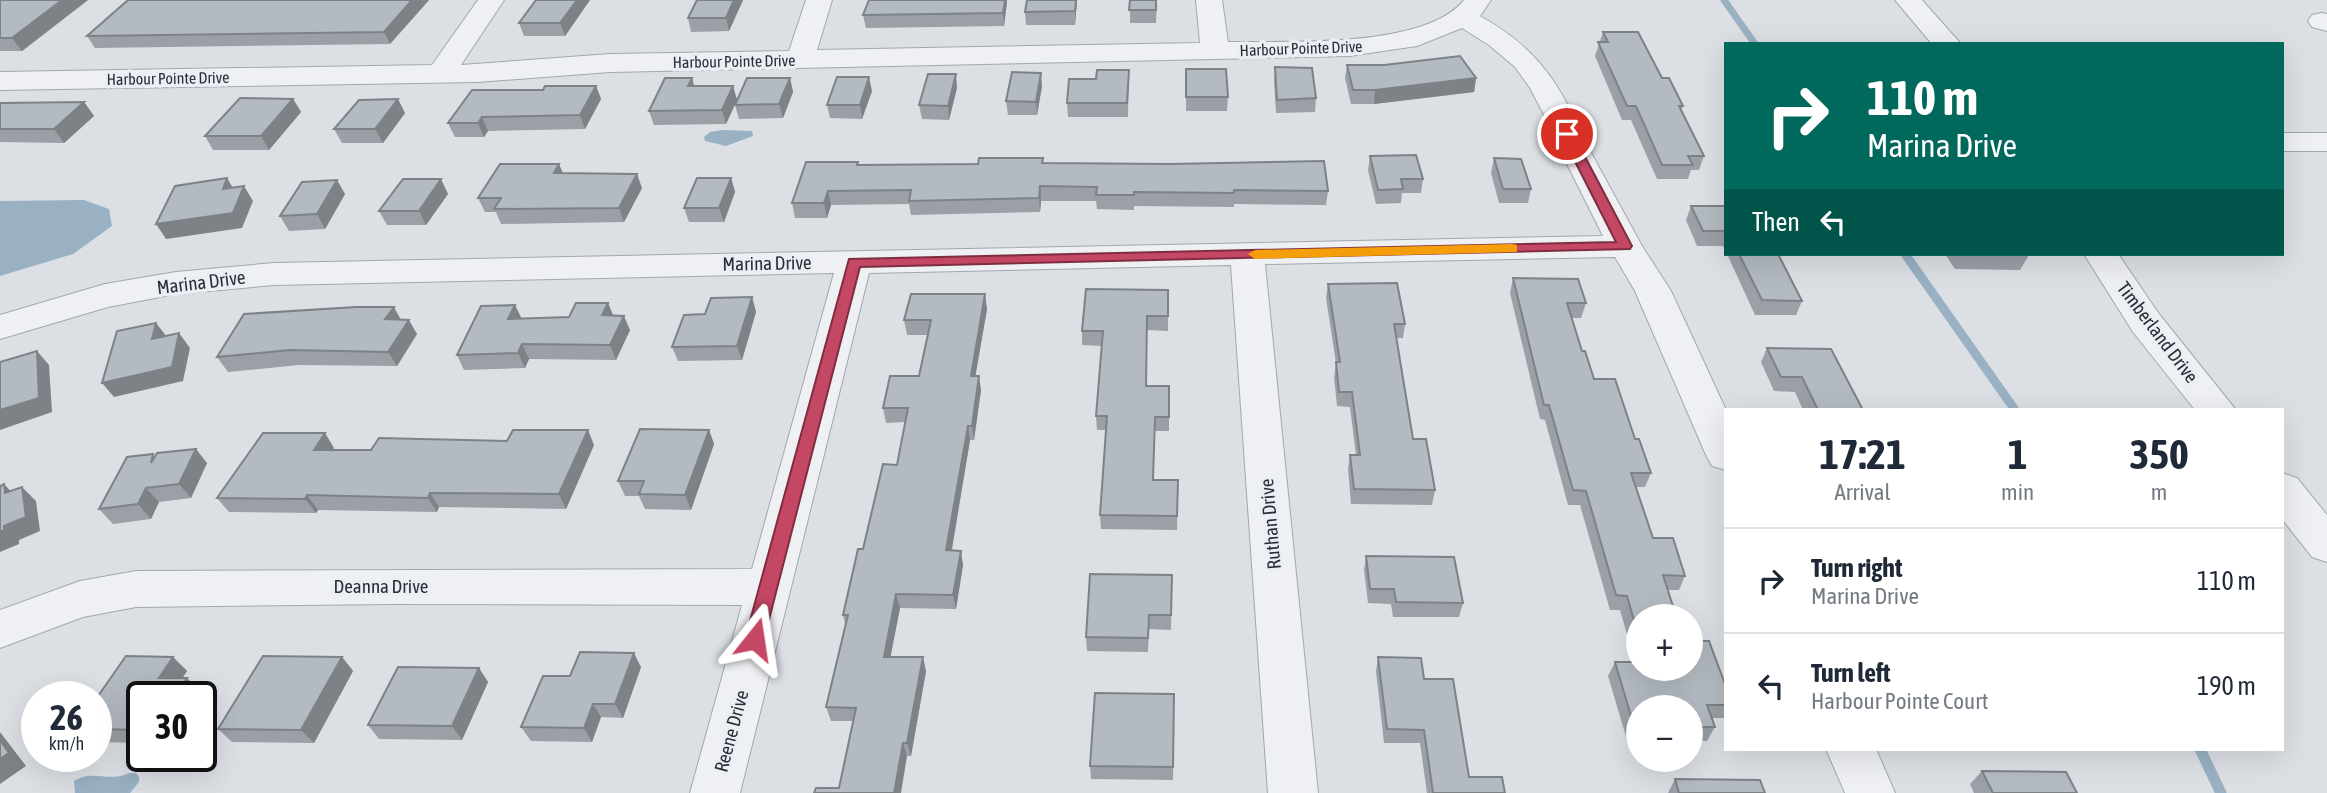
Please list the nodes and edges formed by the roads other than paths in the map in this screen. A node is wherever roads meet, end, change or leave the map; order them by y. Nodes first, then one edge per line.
1 (491, 0) edge
2 (818, 0) edge
3 (1209, 0) edge
4 (1908, 0) edge
5 (1471, 9) edge
6 (1945, 42) edge
7 (1215, 51) junction
8 (800, 60) junction
9 (441, 73) junction
10 (0, 81) edge
11 (2284, 142) edge
12 (2327, 142) edge
13 (1625, 246) junction
14 (1247, 255) junction
15 (2102, 256) edge
16 (854, 262) junction
17 (0, 327) edge
18 (2215, 408) edge
19 (1724, 451) edge
20 (2284, 491) edge
21 (2327, 545) edge
22 (768, 587) junction
23 (0, 629) edge
24 (1852, 751) edge
25 (715, 793) edge
26 (1293, 793) edge
27 (1870, 793) edge

1 - 9 street
2 - 8 street
3 - 7 street
4 - 6 street
5 - 7 street, Harbour Pointe Drive
5 - 13 street
7 - 8 street, Harbour Pointe Drive
8 - 9 street, Harbour Pointe Drive
9 - 10 street, Harbour Pointe Drive
11 - 12 street
13 - 14 street, Marina Drive
13 - 19 street
14 - 16 street, Marina Drive
14 - 26 street, Ruthan Drive
15 - 18 street, Timberland Drive
16 - 17 street, Marina Drive
16 - 22 street, Reene Drive
20 - 21 street
22 - 23 street, Deanna Drive
22 - 25 street, Reene Drive
24 - 27 street

